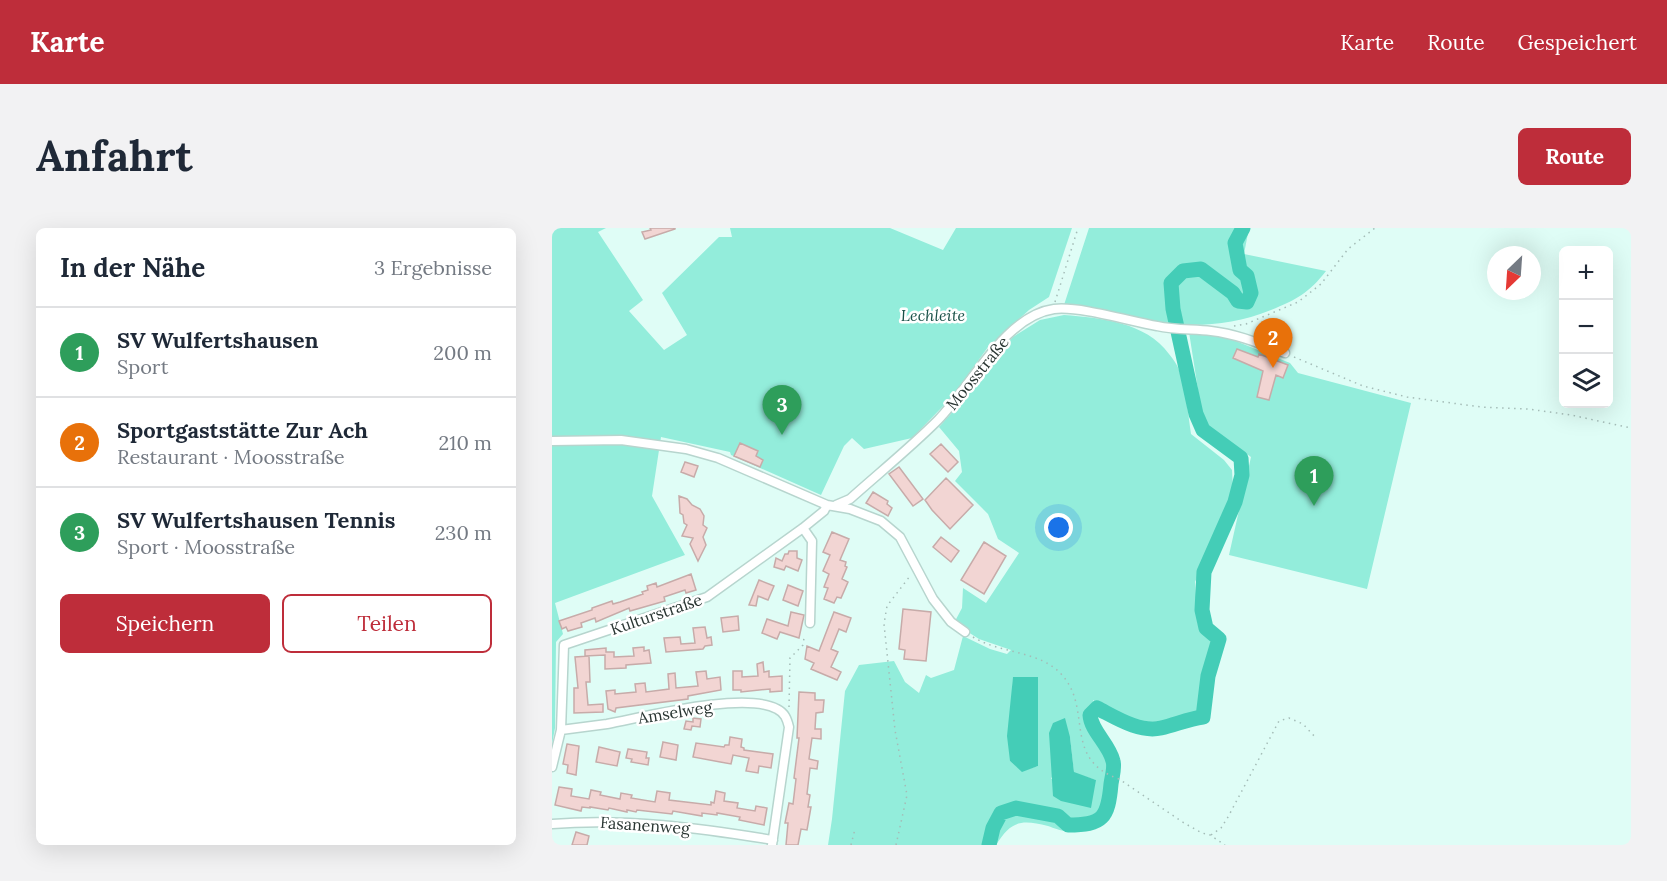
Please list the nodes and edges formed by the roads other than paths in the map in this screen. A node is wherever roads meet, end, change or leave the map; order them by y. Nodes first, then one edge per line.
1 (1285, 353) road end
2 (552, 441) edge
3 (832, 505) junction
4 (803, 528) junction
5 (810, 623) dead end
6 (965, 632) road end
7 (561, 730) junction
8 (552, 767) edge
9 (552, 824) edge
10 (773, 842) edge

1 - 3 street, Moosstraße
2 - 3 street
3 - 4 street, Kulturstraße
3 - 6 street
4 - 5 street
4 - 7 street, Kulturstraße
7 - 8 street
7 - 10 street, Amselweg
9 - 10 street, Fasanenweg

